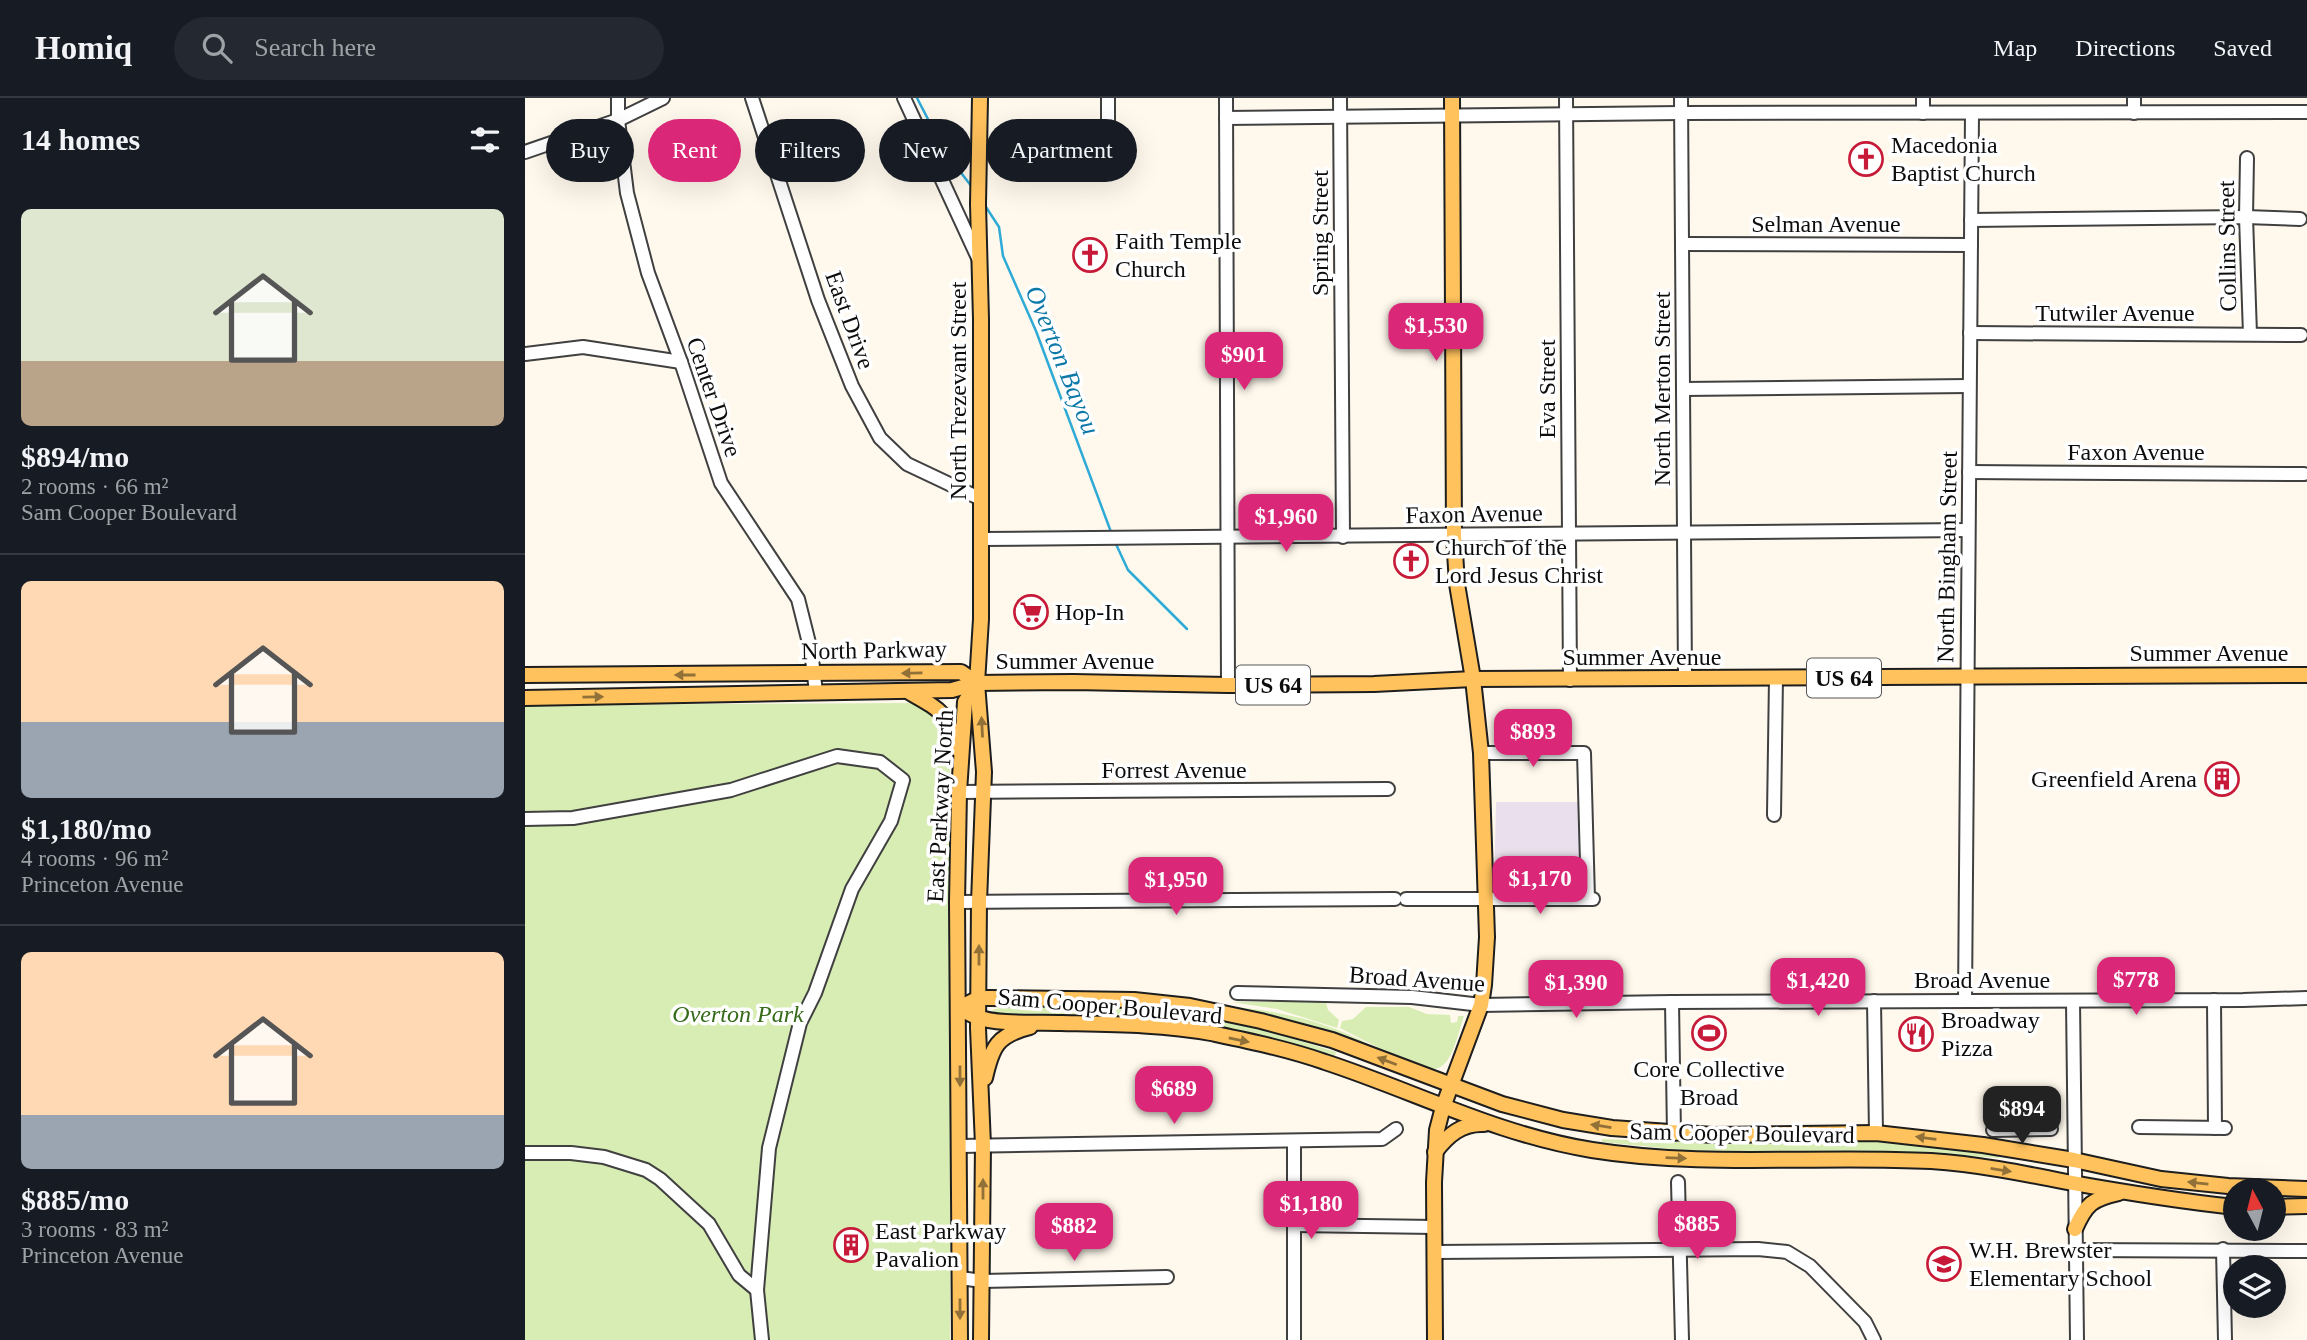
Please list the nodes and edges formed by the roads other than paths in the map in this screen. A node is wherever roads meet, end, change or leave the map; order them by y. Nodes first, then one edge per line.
1 (618, 98) edge
2 (663, 98) edge
3 (752, 98) edge
4 (904, 98) edge
5 (980, 98) edge
6 (1108, 98) edge
7 (1226, 98) edge
8 (1340, 98) edge
9 (1452, 98) edge
10 (1566, 98) edge
11 (1681, 98) edge
12 (1923, 98) edge
13 (2134, 98) edge
14 (2307, 112) edge
15 (1681, 113) junction
16 (1923, 113) junction
17 (1972, 113) junction
18 (2134, 113) junction
19 (1566, 114) junction
20 (1452, 115) junction
21 (1341, 117) junction
22 (1226, 118) junction
23 (618, 119) edge
24 (620, 119) edge
25 (1108, 119) edge
26 (546, 145) edge
27 (525, 152) edge
28 (2247, 158) dead end
29 (626, 182) edge
30 (2246, 217) junction
31 (2301, 219) dead end
32 (1971, 220) junction
33 (1682, 244) junction
34 (1971, 245) junction
35 (979, 260) junction
36 (1970, 333) junction
37 (2250, 334) junction
38 (2301, 335) dead end
39 (525, 354) edge
40 (681, 362) junction
41 (1969, 386) junction
42 (1683, 388) junction
43 (1969, 472) junction
44 (2304, 474) dead end
45 (981, 499) junction
46 (1968, 530) junction
47 (1568, 534) junction
48 (1684, 534) junction
49 (1454, 536) junction
50 (1343, 537) junction
51 (1228, 538) junction
52 (981, 539) junction
53 (815, 674) junction
54 (525, 675) edge
55 (2307, 675) edge
56 (1966, 677) junction
57 (1776, 678) junction
58 (1473, 679) junction
59 (1685, 679) junction
60 (1570, 680) junction
61 (977, 683) junction
62 (1228, 685) junction
63 (908, 691) junction
64 (816, 692) junction
65 (525, 698) edge
66 (1481, 753) junction
67 (961, 757) junction
68 (1388, 789) dead end
69 (959, 792) junction
70 (982, 792) junction
71 (1775, 815) dead end
72 (525, 820) edge
73 (1487, 900) junction
74 (957, 902) junction
75 (979, 902) junction
76 (1237, 993) dead end
77 (979, 998) junction
78 (2307, 998) edge
79 (2214, 1000) junction
80 (1874, 1001) junction
81 (1965, 1001) junction
82 (2073, 1001) junction
83 (1672, 1002) junction
84 (1481, 1005) junction
85 (959, 1008) junction
86 (978, 1018) junction
87 (1050, 1023) junction
88 (1451, 1085) junction
89 (981, 1097) junction
90 (1443, 1107) junction
91 (1493, 1124) junction
92 (2139, 1127) dead end
93 (1396, 1129) dead end
94 (2030, 1129) junction
95 (2050, 1129) dead end
96 (1993, 1130) dead end
97 (1876, 1133) junction
98 (1674, 1134) junction
99 (1294, 1142) junction
100 (983, 1145) junction
101 (960, 1146) junction
102 (525, 1153) edge
103 (2028, 1153) junction
104 (1434, 1154) junction
105 (2074, 1160) junction
106 (1678, 1182) dead end
107 (2074, 1183) junction
108 (2307, 1189) edge
109 (2127, 1192) junction
110 (2223, 1205) edge
111 (1294, 1225) junction
112 (1435, 1227) junction
113 (2075, 1229) junction
114 (1680, 1250) junction
115 (2075, 1250) junction
116 (2223, 1250) junction
117 (2307, 1251) edge
118 (1436, 1252) junction
119 (1167, 1277) dead end
120 (960, 1278) junction
121 (982, 1281) junction
122 (757, 1290) junction
123 (762, 1340) edge
124 (960, 1340) edge
125 (981, 1340) edge
126 (1294, 1340) edge
127 (1435, 1340) edge
128 (1682, 1340) edge
129 (1874, 1340) edge
130 (2077, 1340) edge
131 (2225, 1340) edge

1 - 23 street, Center Drive
2 - 24 street
3 - 45 street, East Drive
4 - 35 street
5 - 35 main road, North Trezevant Street
6 - 25 street
7 - 22 street
8 - 21 street, Spring Street
9 - 20 main road
10 - 19 street, Eva Street
11 - 15 street, North Merton Street
12 - 16 street
13 - 18 street
14 - 18 street
15 - 16 street
15 - 19 street
15 - 33 street, North Merton Street
16 - 17 street
17 - 18 street
17 - 32 street, North Bingham Street
19 - 20 street
19 - 47 street, Eva Street
20 - 21 street
20 - 49 main road
21 - 22 street
21 - 50 street, Spring Street
22 - 51 street
26 - 27 street
28 - 30 street, Collins Street
29 - 40 street, Center Drive
30 - 31 street
30 - 32 street
30 - 37 street, Collins Street
32 - 34 street, North Bingham Street
33 - 34 street, Selman Avenue
33 - 42 street, North Merton Street
34 - 36 street, North Bingham Street
35 - 45 main road, North Trezevant Street
36 - 37 street, Tutwiler Avenue
36 - 41 street, North Bingham Street
37 - 38 street, Tutwiler Avenue
39 - 40 street
40 - 53 street, Center Drive
41 - 42 street
41 - 43 street, North Bingham Street
42 - 48 street, North Merton Street
43 - 44 street, Faxon Avenue
43 - 46 street, North Bingham Street
45 - 52 main road, North Trezevant Street
46 - 48 street, Faxon Avenue
46 - 56 street, North Bingham Street
47 - 48 street, Faxon Avenue
47 - 49 street, Faxon Avenue
47 - 60 street, Eva Street
48 - 59 street, North Merton Street
49 - 50 street, Faxon Avenue
49 - 58 main road
50 - 51 street, Faxon Avenue
51 - 52 street, Faxon Avenue
51 - 62 street
52 - 61 main road, North Trezevant Street
53 -> 54 main road, North Parkway
61 -> 53 main road, North Parkway
53 - 64 street, Center Drive
55 - 56 main road, Summer Avenue / US 64
56 - 57 main road, Summer Avenue / US 64
56 - 81 street, North Bingham Street
57 - 59 main road, Summer Avenue / US 64
57 - 71 street
58 - 60 main road, Summer Avenue / US 64
58 - 62 main road, Summer Avenue / US 64
58 - 66 main road
59 - 60 main road, Summer Avenue / US 64
61 - 62 main road, Summer Avenue / US 64
61 - 63 main road, North Parkway
61 - 67 main road, East Parkway North
70 -> 61 main road, East Parkway North
63 - 64 main road, North Parkway
63 - 67 main road
65 -> 64 main road, North Parkway
66 - 73 main road
66 - 73 street
67 - 69 main road, East Parkway North
68 - 70 street, Forrest Avenue
69 - 70 street, Forrest Avenue
69 - 74 main road, East Parkway North
70 - 75 main road, East Parkway North
72 - 122 street
73 - 75 street
73 - 84 main road
74 - 75 street
74 - 85 main road, East Parkway North
77 -> 75 main road, East Parkway North
76 - 84 street, Broad Avenue
77 - 85 main road, Sam Cooper Boulevard
77 - 86 main road, East Parkway North
88 -> 77 main road, Sam Cooper Boulevard
78 - 79 street, Broad Avenue
79 - 82 street, Broad Avenue
79 - 92 street
80 - 81 street, Broad Avenue
80 - 83 street, Broad Avenue
80 - 97 street
81 - 82 street, Broad Avenue
82 - 105 street
83 - 84 street, Broad Avenue
83 - 98 street
84 - 88 main road
85 - 86 main road, Sam Cooper Boulevard
85 -> 101 main road, East Parkway North
86 - 87 main road, Sam Cooper Boulevard
86 - 89 main road, East Parkway North
87 - 89 main road
87 -> 90 main road, Sam Cooper Boulevard
88 - 90 main road
98 -> 88 main road, Sam Cooper Boulevard
89 - 100 main road, East Parkway North
90 - 91 main road, Sam Cooper Boulevard
90 - 104 main road
91 - 104 main road
91 -> 107 main road, Sam Cooper Boulevard
93 - 99 street
94 - 95 street
94 - 96 street
94 - 103 street
97 - 98 main road, Sam Cooper Boulevard
103 -> 97 main road, Sam Cooper Boulevard
99 - 100 street
99 - 111 street
100 - 101 street
121 -> 100 main road, East Parkway North
101 - 120 main road, East Parkway North
102 - 122 street
103 - 105 main road, Sam Cooper Boulevard
104 - 112 main road
105 - 107 street
108 -> 105 main road, Sam Cooper Boulevard
106 - 114 street
107 - 109 main road, Sam Cooper Boulevard
107 - 113 street
109 - 110 main road, Sam Cooper Boulevard
109 - 113 main road
111 - 112 street
111 - 126 street
112 - 118 main road
113 - 115 street
114 - 118 street
114 - 128 street
114 - 129 street
115 - 116 street
115 - 130 street
116 - 117 street
116 - 131 street
118 - 127 main road
119 - 121 street
120 - 121 street
120 -> 124 main road, East Parkway North
121 - 125 main road, East Parkway North
122 - 123 street

